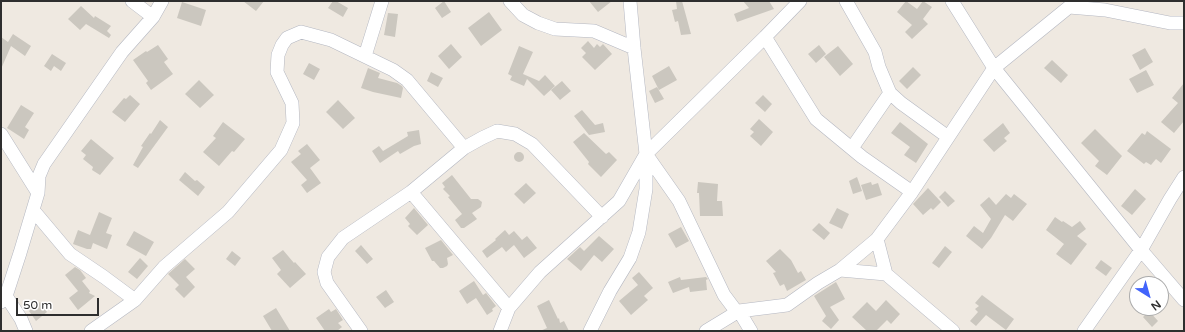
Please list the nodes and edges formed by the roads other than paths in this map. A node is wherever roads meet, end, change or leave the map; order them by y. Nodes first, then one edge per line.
1 (132, 1) edge
2 (162, 1) edge
3 (382, 1) edge
4 (510, 1) edge
5 (630, 1) edge
6 (800, 1) edge
7 (846, 1) edge
8 (952, 1) edge
9 (1073, 4) edge
10 (153, 17) junction
11 (1184, 23) edge
12 (765, 37) junction
13 (634, 48) junction
14 (365, 56) junction
15 (994, 68) junction
16 (890, 93) junction
17 (1, 134) edge
18 (948, 137) junction
19 (464, 148) junction
20 (852, 148) junction
21 (646, 154) junction
22 (1184, 177) edge
23 (411, 192) junction
24 (912, 192) junction
25 (38, 193) junction
26 (33, 210) junction
27 (602, 217) junction
28 (877, 239) junction
29 (1141, 250) junction
30 (840, 270) junction
31 (886, 274) junction
32 (4, 299) edge
33 (134, 300) junction
34 (1184, 300) edge
35 (509, 308) junction
36 (740, 311) junction
37 (591, 330) edge
38 (949, 330) edge
39 (26, 331) edge
40 (90, 331) edge
41 (361, 331) edge
42 (500, 331) edge
43 (706, 331) edge
44 (750, 331) edge
45 (1084, 331) edge

1 - 10 street
2 - 10 street
3 - 14 street
4 - 13 street
5 - 13 street
6 - 12 street
7 - 16 street
8 - 15 street
9 - 11 street
9 - 15 street
10 - 25 street
12 - 20 street
12 - 21 street
13 - 21 street
14 - 19 street
14 - 33 street
15 - 18 street
15 - 29 street
16 - 18 street
16 - 20 street
17 - 25 street
18 - 24 street
19 - 23 street
19 - 27 street
20 - 24 street
21 - 27 street
21 - 36 street
21 - 37 street
22 - 29 street
23 - 35 street
23 - 41 street
24 - 28 street
25 - 26 street
26 - 32 street
26 - 33 street
27 - 35 street
28 - 30 street
28 - 31 street
29 - 34 street
29 - 45 street
30 - 31 street
30 - 36 street
31 - 38 street
32 - 39 street
33 - 40 street
35 - 42 street
36 - 43 street
36 - 44 street

